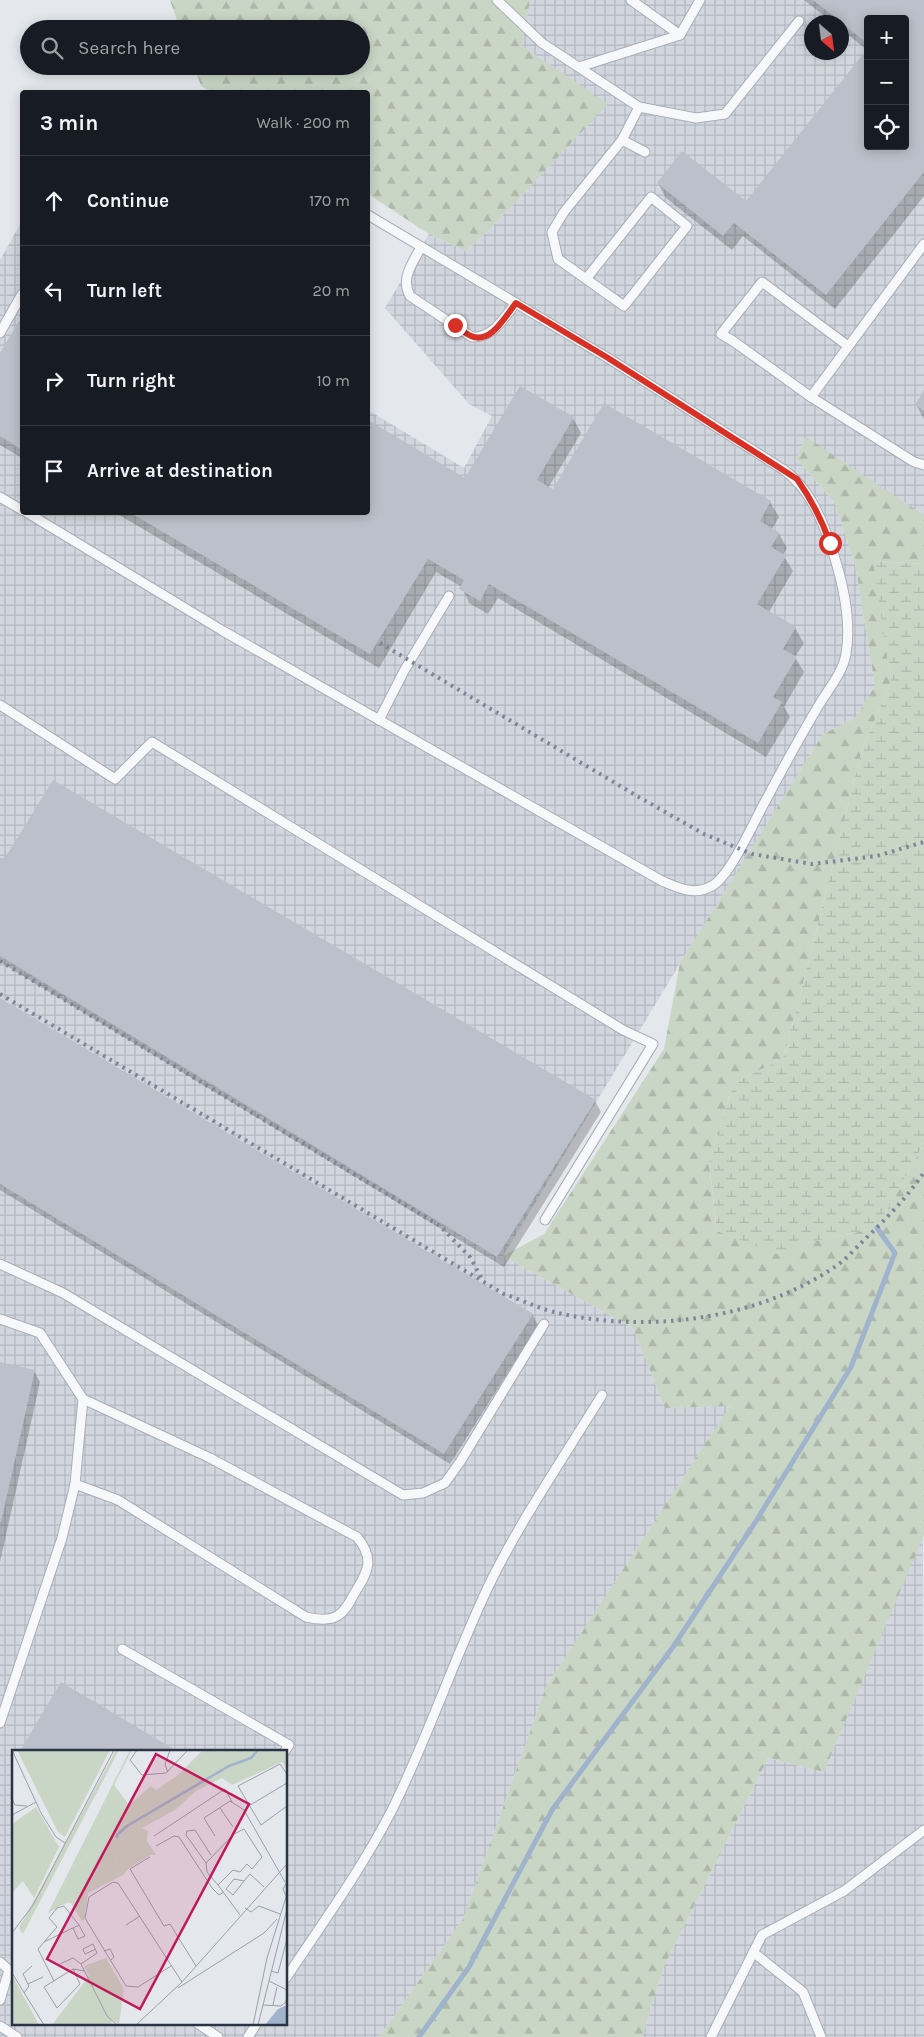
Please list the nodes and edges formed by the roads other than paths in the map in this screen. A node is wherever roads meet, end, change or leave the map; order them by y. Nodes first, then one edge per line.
1 (497, 0) edge
2 (631, 0) edge
3 (700, 0) edge
4 (799, 21) dead end
5 (680, 35) junction
6 (579, 67) junction
7 (639, 107) junction
8 (622, 140) junction
9 (645, 152) dead end
10 (370, 216) edge
11 (924, 244) edge
12 (421, 247) junction
13 (586, 279) junction
14 (20, 298) edge
15 (516, 303) junction
16 (0, 333) edge
17 (848, 346) junction
18 (811, 397) junction
19 (924, 465) edge
20 (0, 497) edge
21 (20, 509) edge
22 (31, 515) edge
23 (449, 596) dead end
24 (0, 705) edge
25 (379, 720) junction
26 (545, 1220) dead end
27 (0, 1264) edge
28 (0, 1319) edge
29 (544, 1324) dead end
30 (602, 1395) dead end
31 (83, 1399) junction
32 (75, 1484) junction
33 (122, 1649) dead end
34 (0, 1723) edge
35 (286, 1750) edge
36 (924, 1830) edge
37 (753, 1952) junction
38 (0, 1962) edge
39 (12, 1970) edge
40 (288, 1975) edge
41 (0, 2000) edge
42 (198, 2024) edge
43 (256, 2024) edge
44 (0, 2026) edge
45 (17, 2037) edge
46 (218, 2037) edge
47 (248, 2037) edge
48 (711, 2037) edge
49 (821, 2037) edge

1 - 6 lane
2 - 5 lane
3 - 5 lane
4 - 7 lane
5 - 6 lane
6 - 7 lane
7 - 8 lane
8 - 9 lane
8 - 13 lane
10 - 12 lane
11 - 17 lane
12 - 15 lane
12 - 15 lane
13 - 13 lane
14 - 16 lane
15 - 25 lane
17 - 18 lane
17 - 18 lane
18 - 19 lane
20 - 21 lane
22 - 25 lane
23 - 25 lane
24 - 26 lane
27 - 29 lane
28 - 31 lane
30 - 40 lane
31 - 32 lane
31 - 32 lane
32 - 34 lane
33 - 35 lane
36 - 37 lane
37 - 48 lane
37 - 49 lane
38 - 39 lane
39 - 41 lane
42 - 46 lane
43 - 47 lane
44 - 45 lane

